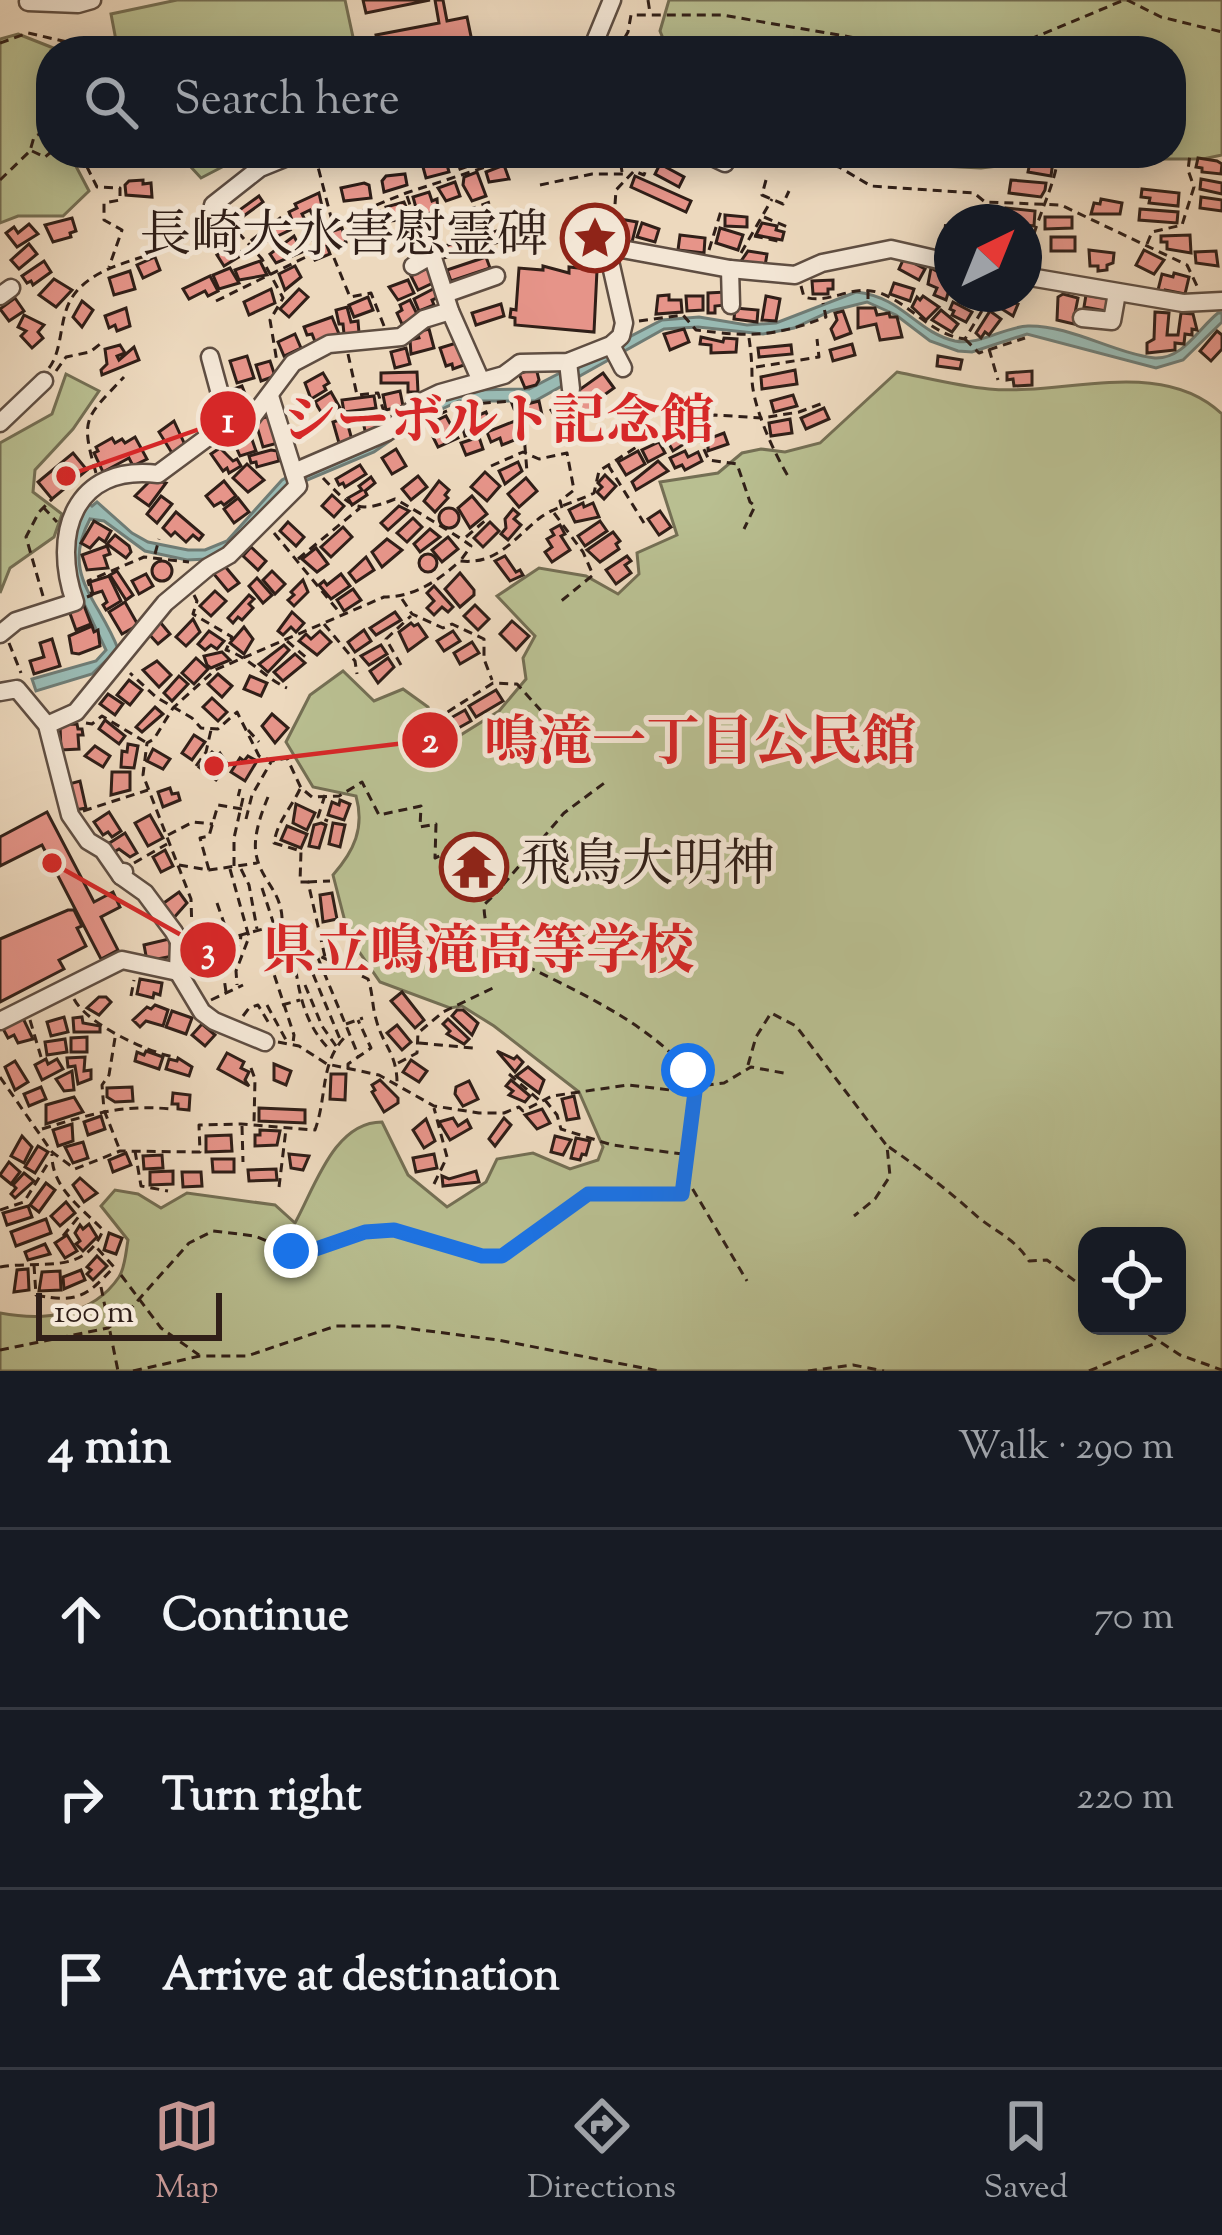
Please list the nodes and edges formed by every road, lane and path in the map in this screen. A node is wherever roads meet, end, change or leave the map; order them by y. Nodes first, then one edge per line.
1 (92, 0) edge
2 (612, 0) edge
3 (648, 0) edge
4 (1126, 0) edge
5 (28, 2) edge
6 (650, 14) junction
7 (1222, 32) edge
8 (41, 36) edge
9 (597, 36) edge
10 (626, 36) edge
11 (844, 36) edge
12 (1038, 36) edge
13 (0, 43) edge
14 (36, 136) edge
15 (31, 151) junction
16 (36, 154) edge
17 (1190, 154) dead end
18 (88, 168) edge
19 (260, 168) edge
20 (318, 168) edge
21 (483, 168) edge
22 (619, 168) edge
23 (647, 168) edge
24 (841, 168) edge
25 (1056, 168) edge
26 (626, 176) junction
27 (0, 180) edge
28 (766, 180) dead end
29 (540, 185) dead end
30 (789, 190) dead end
31 (406, 193) junction
32 (772, 199) junction
33 (490, 202) dead end
34 (1048, 204) junction
35 (1042, 209) edge
36 (722, 211) dead end
37 (222, 213) junction
38 (761, 216) junction
39 (332, 223) junction
40 (418, 228) junction
41 (790, 228) dead end
42 (752, 236) junction
43 (782, 242) dead end
44 (611, 247) junction
45 (1145, 247) junction
46 (432, 255) junction
47 (334, 258) dead end
48 (934, 258) edge
49 (705, 263) junction
50 (413, 266) dead end
51 (108, 269) junction
52 (730, 269) junction
53 (799, 273) junction
54 (271, 274) junction
55 (496, 276) dead end
56 (1042, 279) edge
57 (868, 291) junction
58 (1117, 293) junction
59 (216, 301) dead end
60 (822, 301) junction
61 (447, 302) junction
62 (1198, 302) junction
63 (1222, 302) edge
64 (731, 304) dead end
65 (868, 305) dead end
66 (983, 312) edge
67 (1082, 318) dead end
68 (624, 322) junction
69 (748, 337) junction
70 (1025, 338) dead end
71 (387, 339) junction
72 (817, 339) dead end
73 (968, 340) junction
74 (104, 341) dead end
75 (344, 341) junction
76 (611, 345) junction
77 (989, 349) junction
78 (210, 357) dead end
79 (568, 362) junction
80 (754, 367) junction
81 (623, 368) dead end
82 (282, 374) junction
83 (124, 376) dead end
84 (43, 379) junction
85 (998, 380) dead end
86 (477, 389) junction
87 (571, 389) dead end
88 (270, 396) junction
89 (826, 402) dead end
90 (514, 406) dead end
91 (762, 418) junction
92 (691, 421) junction
93 (0, 423) edge
94 (403, 424) junction
95 (229, 427) junction
96 (524, 452) junction
97 (608, 463) junction
98 (491, 466) dead end
99 (527, 472) dead end
100 (320, 476) dead end
101 (788, 476) dead end
102 (296, 479) junction
103 (100, 486) junction
104 (52, 499) dead end
105 (43, 507) junction
106 (360, 507) junction
107 (562, 509) junction
108 (552, 512) junction
109 (487, 519) dead end
110 (264, 523) junction
111 (644, 523) dead end
112 (744, 529) dead end
113 (66, 532) junction
114 (465, 538) junction
115 (159, 539) dead end
116 (154, 556) junction
117 (296, 560) junction
118 (460, 561) junction
119 (208, 567) junction
120 (189, 583) junction
121 (92, 595) dead end
122 (401, 597) junction
123 (560, 602) dead end
124 (48, 608) junction
125 (412, 614) junction
126 (341, 615) junction
127 (323, 622) junction
128 (2, 632) edge
129 (285, 640) junction
130 (124, 652) junction
131 (244, 657) junction
132 (309, 660) dead end
133 (401, 665) dead end
134 (357, 674) dead end
135 (494, 683) junction
136 (287, 688) dead end
137 (19, 696) edge
138 (173, 708) junction
139 (67, 717) junction
140 (435, 720) dead end
141 (47, 725) junction
142 (248, 729) junction
143 (211, 730) junction
144 (259, 742) dead end
145 (147, 743) junction
146 (581, 755) dead end
147 (272, 760) junction
148 (196, 766) dead end
149 (607, 781) dead end
150 (301, 788) junction
151 (240, 789) dead end
152 (148, 790) junction
153 (325, 794) junction
154 (268, 797) dead end
155 (240, 809) junction
156 (248, 810) junction
157 (70, 815) junction
158 (246, 819) dead end
159 (328, 820) dead end
160 (213, 824) junction
161 (166, 836) junction
162 (169, 843) junction
163 (259, 862) junction
164 (178, 865) junction
165 (234, 868) junction
166 (208, 870) junction
167 (122, 874) junction
168 (330, 880) dead end
169 (308, 882) junction
170 (502, 886) junction
171 (262, 888) dead end
172 (217, 903) dead end
173 (258, 930) junction
174 (244, 934) junction
175 (274, 934) junction
176 (280, 938) junction
177 (220, 939) junction
178 (287, 941) junction
179 (293, 954) junction
180 (317, 956) junction
181 (325, 959) junction
182 (133, 961) junction
183 (178, 972) junction
184 (316, 981) junction
185 (304, 985) junction
186 (68, 986) junction
187 (493, 988) dead end
188 (131, 996) dead end
189 (301, 996) junction
190 (267, 1005) dead end
191 (282, 1005) junction
192 (20, 1010) junction
193 (285, 1015) junction
194 (275, 1020) junction
195 (0, 1021) edge
196 (344, 1025) junction
197 (235, 1028) junction
198 (348, 1034) junction
199 (116, 1036) junction
200 (265, 1036) junction
201 (340, 1040) junction
202 (417, 1043) junction
203 (289, 1044) junction
204 (472, 1048) dead end
205 (334, 1049) junction
206 (174, 1057) dead end
207 (359, 1057) junction
208 (41, 1058) dead end
209 (327, 1064) junction
210 (397, 1064) junction
211 (251, 1068) dead end
212 (348, 1069) junction
213 (746, 1070) junction
214 (508, 1074) dead end
215 (789, 1074) dead end
216 (0, 1078) edge
217 (696, 1084) junction
218 (6, 1085) junction
219 (397, 1087) junction
220 (0, 1091) edge
221 (542, 1100) junction
222 (434, 1106) junction
223 (170, 1109) dead end
224 (104, 1110) junction
225 (242, 1124) junction
226 (254, 1125) junction
227 (286, 1127) junction
228 (40, 1130) junction
229 (887, 1146) junction
230 (135, 1149) junction
231 (120, 1151) junction
232 (52, 1152) junction
233 (686, 1155) junction
234 (243, 1162) dead end
235 (685, 1174) junction
236 (434, 1184) dead end
237 (279, 1186) dead end
238 (168, 1191) dead end
239 (0, 1210) edge
240 (81, 1214) junction
241 (854, 1216) dead end
242 (63, 1236) dead end
243 (96, 1247) junction
244 (34, 1265) junction
245 (0, 1267) edge
246 (121, 1275) dead end
247 (747, 1281) dead end
248 (1078, 1282) edge
249 (100, 1286) junction
250 (140, 1297) junction
251 (108, 1328) junction
252 (1148, 1335) edge
253 (1158, 1342) junction
254 (0, 1351) edge
255 (200, 1356) junction
256 (1222, 1370) edge
257 (118, 1371) edge
258 (134, 1371) edge
259 (659, 1371) edge
260 (808, 1371) edge
261 (884, 1371) edge
262 (1089, 1371) edge

1 - 5 street
2 - 9 street
3 - 6 path
4 - 7 path
4 - 12 path
6 - 10 path
6 - 11 path
8 - 13 path
14 - 15 path
15 - 16 path
15 - 27 path
17 - 45 path
18 - 51 path
19 - 37 street
20 - 39 path
21 - 31 path
22 - 26 path
23 - 26 path
24 - 34 path
25 - 34 path
26 - 29 path
26 - 44 path
28 - 32 path
30 - 32 path
31 - 39 path
31 - 40 path
32 - 38 path
33 - 40 path
34 - 35 path
34 - 45 path
36 - 49 path
37 - 51 path
37 - 54 path
38 - 41 path
38 - 42 path
39 - 54 path
40 - 46 path
42 - 43 path
42 - 52 path
44 - 49 street
44 - 68 street
45 - 62 path
46 - 50 street
46 - 61 street
47 - 71 path
48 - 53 street
49 - 52 street
51 - 84 path
52 - 53 street
52 - 64 street
53 - 60 path
54 - 59 path
54 - 82 path
55 - 61 street
56 - 58 street
57 - 60 path
57 - 65 path
57 - 73 path
58 - 62 street
58 - 67 street
60 - 69 path
61 - 71 street
61 - 86 street
62 - 63 street
66 - 73 path
68 - 69 path
68 - 76 street
69 - 80 path
70 - 77 path
71 - 75 street
72 - 80 path
73 - 77 path
74 - 84 path
75 - 82 street
75 - 94 path
76 - 79 street
76 - 81 street
77 - 85 path
78 - 95 street
79 - 86 street
79 - 87 street
80 - 91 path
82 - 88 street
83 - 103 path
84 - 93 street
86 - 94 street
88 - 95 street
88 - 102 street
89 - 91 path
90 - 96 path
91 - 92 path
91 - 101 path
92 - 97 path
92 - 112 path
94 - 102 street
95 - 103 street
96 - 98 path
96 - 99 path
96 - 107 path
97 - 107 path
97 - 111 path
100 - 106 path
102 - 110 street
103 - 113 street
104 - 105 path
105 - 113 path
105 - 124 path
106 - 114 path
106 - 117 path
107 - 108 path
108 - 118 path
108 - 123 path
109 - 114 path
110 - 117 path
110 - 119 street
113 - 124 street
114 - 118 path
115 - 116 path
116 - 119 path
116 - 121 path
117 - 126 path
118 - 122 path
119 - 120 street
120 - 130 street
120 - 131 path
122 - 125 path
122 - 126 path
124 - 128 street
125 - 133 path
125 - 135 path
126 - 127 path
127 - 129 path
127 - 134 path
128 - 137 path
129 - 131 path
129 - 132 path
130 - 138 path
130 - 139 street
131 - 136 path
131 - 138 path
135 - 140 path
135 - 146 path
137 - 141 street
138 - 143 path
138 - 145 path
139 - 141 street
139 - 145 path
141 - 157 street
142 - 143 path
142 - 144 path
142 - 147 path
143 - 148 path
145 - 152 path
147 - 150 path
147 - 156 path
149 - 170 path
150 - 153 path
150 - 169 path
151 - 155 path
152 - 157 path
152 - 161 path
153 - 159 path
153 - 170 path
154 - 163 path
155 - 156 path
155 - 160 path
155 - 165 path
156 - 158 path
157 - 167 street
160 - 161 path
160 - 166 path
161 - 162 path
162 - 164 path
162 - 167 path
163 - 165 path
163 - 176 path
164 - 166 path
164 - 177 path
165 - 166 path
165 - 173 path
165 - 174 path
167 - 183 street
168 - 169 path
169 - 181 path
170 - 217 path
171 - 175 path
172 - 177 path
173 - 174 path
173 - 175 path
174 - 174 path
174 - 177 path
175 - 176 path
175 - 191 path
176 - 178 path
178 - 179 path
178 - 180 path
179 - 184 path
179 - 189 path
180 - 181 path
180 - 196 path
181 - 210 path
182 - 183 street
182 - 186 street
182 - 188 path
183 - 197 street
184 - 185 path
184 - 201 path
185 - 189 path
185 - 205 path
186 - 192 street
186 - 199 path
187 - 202 path
189 - 191 path
189 - 205 path
190 - 194 path
191 - 193 path
192 - 195 street
192 - 208 path
193 - 194 path
193 - 203 path
194 - 200 path
194 - 203 path
196 - 198 path
196 - 207 path
197 - 200 street
197 - 200 path
198 - 201 path
198 - 207 path
199 - 206 path
199 - 224 path
200 - 203 path
201 - 205 path
202 - 204 path
202 - 210 path
203 - 209 path
205 - 209 path
207 - 212 path
209 - 212 path
209 - 227 path
210 - 219 path
211 - 226 path
212 - 219 path
213 - 215 path
213 - 217 path
213 - 229 path
214 - 221 path
216 - 218 path
217 - 221 path
217 - 233 path
218 - 220 path
218 - 228 path
219 - 222 path
221 - 222 path
221 - 233 path
222 - 236 path
223 - 224 path
224 - 228 path
224 - 231 path
225 - 226 path
225 - 230 path
225 - 234 path
226 - 227 path
227 - 237 path
228 - 232 path
229 - 241 path
229 - 248 path
230 - 231 path
230 - 238 path
231 - 232 path
232 - 239 path
232 - 240 path
233 - 235 path
235 - 247 path
235 - 250 path
240 - 242 path
240 - 243 path
243 - 244 path
243 - 249 path
244 - 245 path
244 - 249 path
246 - 250 path
249 - 251 path
250 - 251 path
250 - 255 path
251 - 254 path
251 - 257 path
252 - 253 path
253 - 256 path
253 - 262 path
255 - 258 path
255 - 259 path
260 - 261 path

